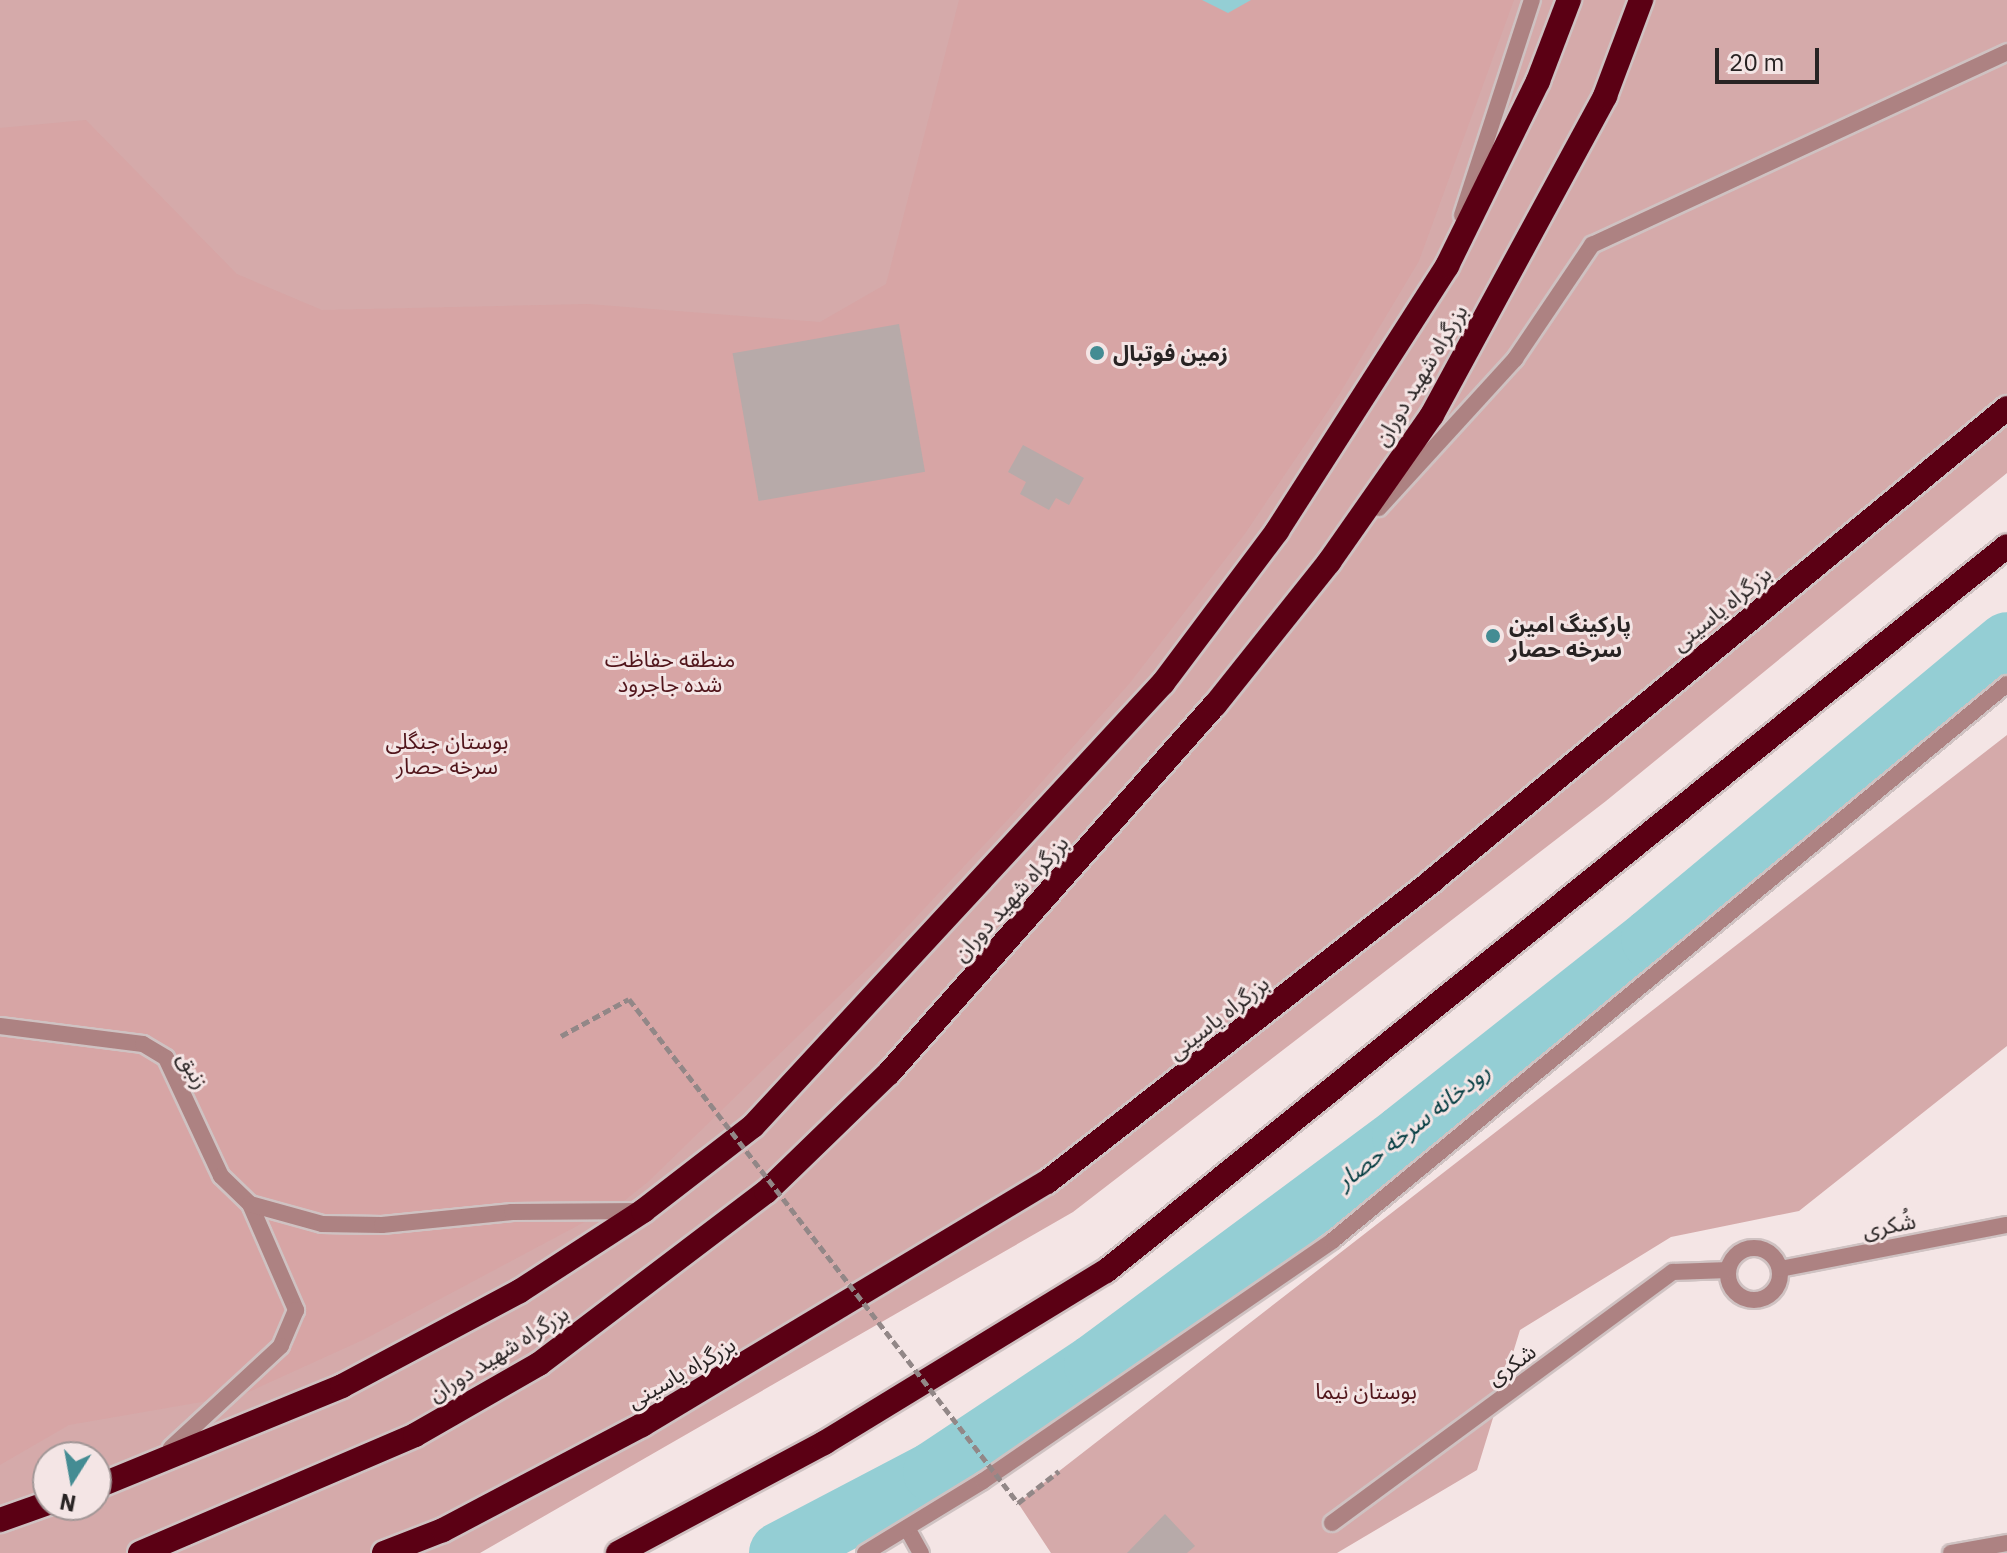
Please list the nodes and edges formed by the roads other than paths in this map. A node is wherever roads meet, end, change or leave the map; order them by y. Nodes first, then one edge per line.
1 (1532, 0) edge
2 (1569, 0) edge
3 (1641, 0) edge
4 (2007, 52) edge
5 (1447, 266) junction
6 (2007, 408) edge
7 (2007, 546) edge
8 (1329, 562) junction
9 (2007, 684) edge
10 (0, 1026) edge
11 (250, 1204) junction
12 (643, 1211) junction
13 (2007, 1225) edge
14 (1780, 1269) junction
15 (1728, 1270) junction
16 (142, 1469) junction
17 (112, 1481) edge
18 (32, 1509) edge
19 (0, 1520) edge
20 (1332, 1523) dead end
21 (907, 1528) junction
22 (2007, 1543) edge
23 (140, 1553) edge
24 (384, 1553) edge
25 (618, 1553) edge
26 (865, 1553) edge
27 (921, 1553) edge
28 (1951, 1553) edge

1 - 5 street
2 - 5 highway, بزرگراه شهید دوران
3 - 8 highway, بزرگراه شهید دوران
4 - 8 street
5 - 12 highway, بزرگراه شهید دوران
6 - 24 highway, بزرگراه یاسینی
7 - 25 highway
8 - 23 highway, بزرگراه شهید دوران
9 - 21 street
10 - 11 street, زنبق
11 - 12 street
11 - 16 street
12 - 16 highway, بزرگراه شهید دوران
13 - 14 street, شُکری
14 - 15 street
14 - 15 street
15 - 20 street, شکری
16 - 17 highway, بزرگراه شهید دوران
18 - 19 highway
21 - 26 street
21 - 27 street
22 - 28 street

